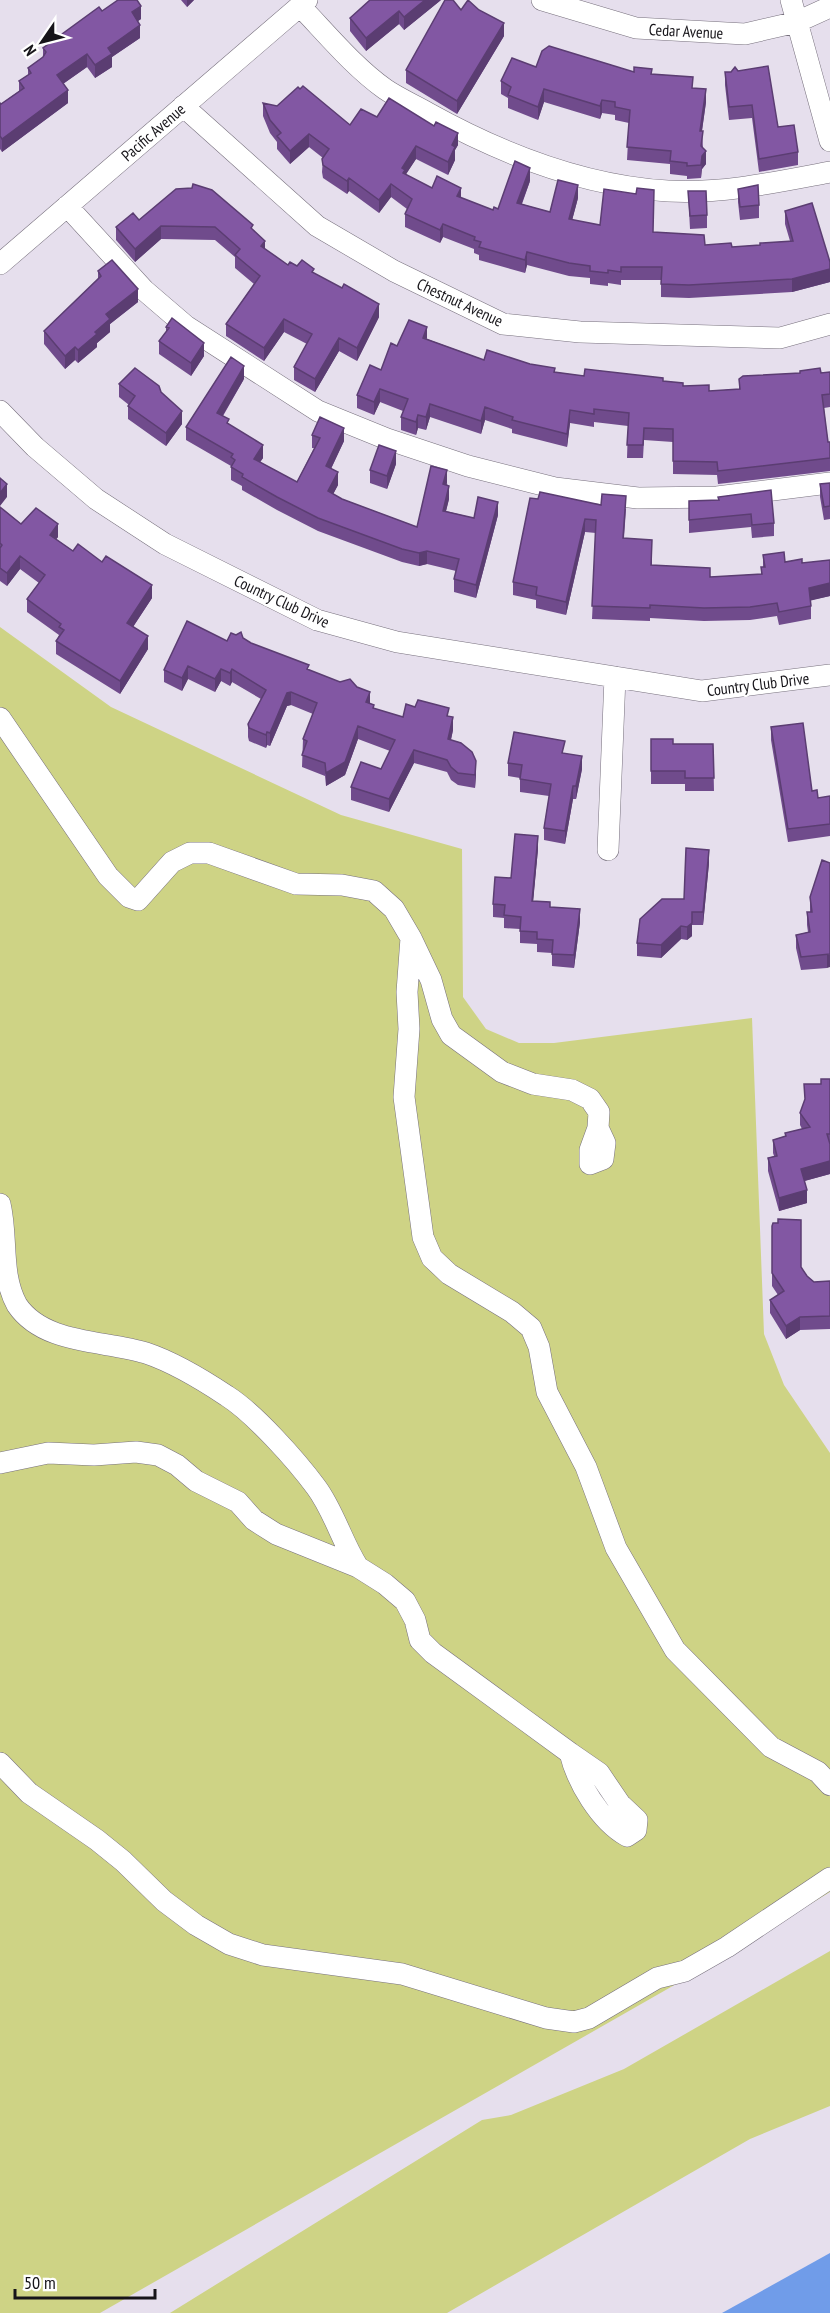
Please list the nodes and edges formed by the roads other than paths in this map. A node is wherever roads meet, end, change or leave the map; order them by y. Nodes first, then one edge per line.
1 (542, 0) edge
2 (791, 0) edge
3 (304, 3) edge
4 (830, 7) edge
5 (797, 22) junction
6 (183, 106) junction
7 (830, 141) edge
8 (830, 172) edge
9 (67, 206) junction
10 (0, 264) edge
11 (830, 324) edge
12 (0, 411) edge
13 (830, 483) edge
14 (830, 675) edge
15 (615, 677) junction
16 (0, 718) edge
17 (608, 850) dead end
18 (411, 938) junction
19 (598, 1128) dead end
20 (0, 1204) edge
21 (0, 1463) edge
22 (358, 1567) junction
23 (570, 1753) dead end
24 (0, 1763) edge
25 (830, 1785) edge
26 (830, 1878) edge

1 - 5 street, Cedar Avenue
2 - 5 street
3 - 6 street, Pacific Avenue
3 - 8 street
4 - 5 street, Cedar Avenue
5 - 7 street
6 - 9 street, Pacific Avenue
6 - 11 street, Chestnut Avenue
9 - 10 street, Pacific Avenue
9 - 13 street
12 - 15 street, Country Club Drive
14 - 15 street, Country Club Drive
15 - 17 street
16 - 18 street
18 - 19 street
18 - 25 street
20 - 22 street
21 - 22 street
22 - 23 street
24 - 26 street

